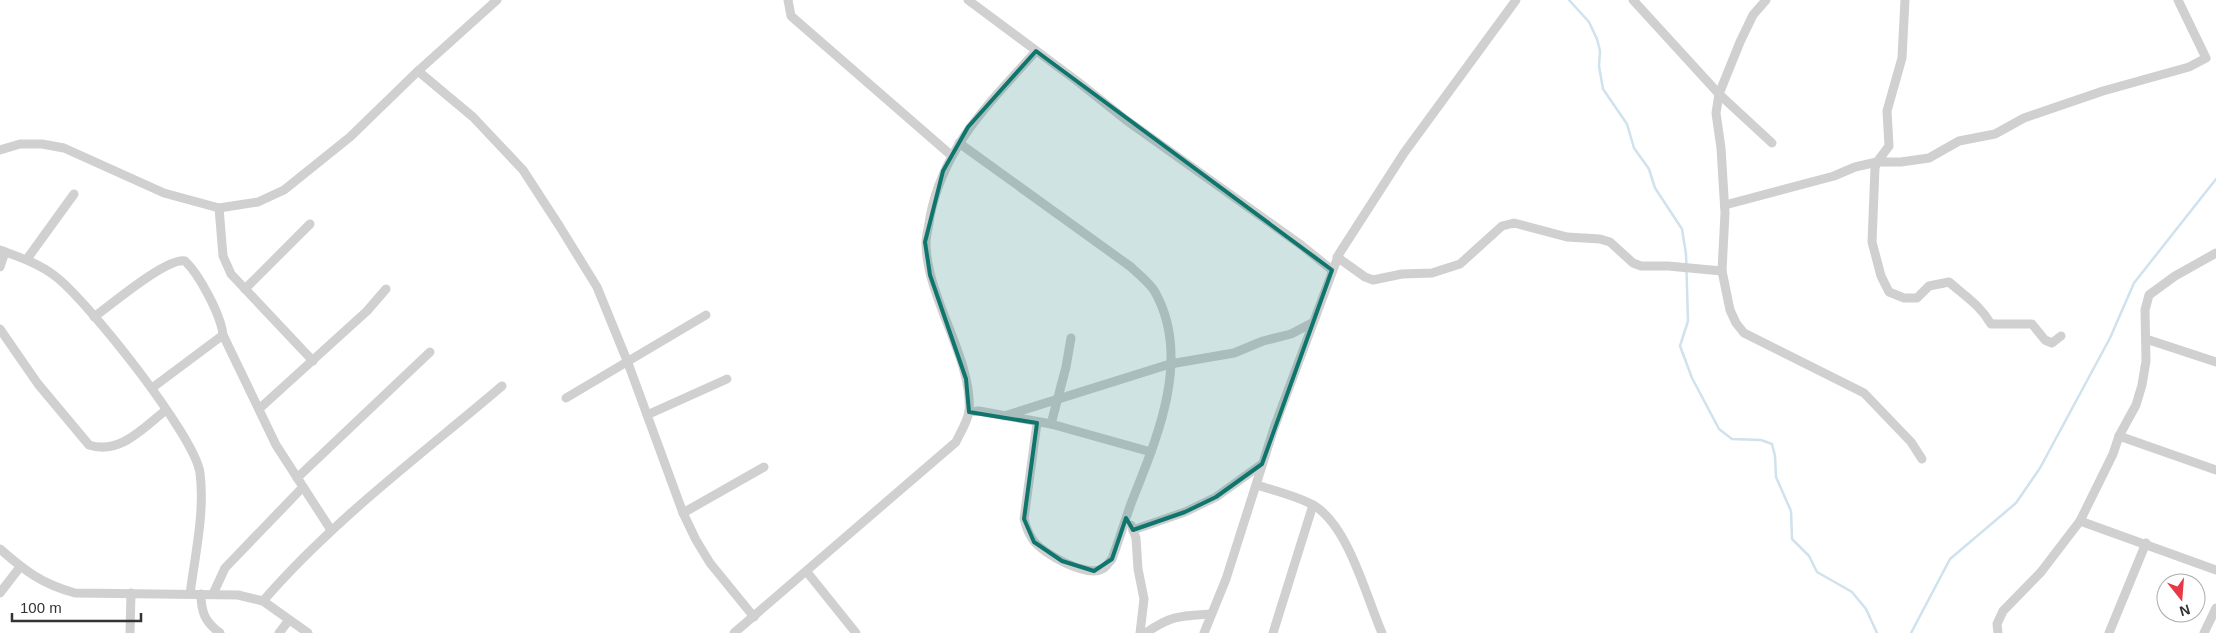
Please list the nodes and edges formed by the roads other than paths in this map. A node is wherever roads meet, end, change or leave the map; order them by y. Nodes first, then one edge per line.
1 (497, 0) edge
2 (788, 0) edge
3 (968, 0) edge
4 (1516, 0) edge
5 (1633, 0) edge
6 (1766, 0) edge
7 (1904, 0) edge
8 (2178, 0) edge
9 (1036, 51) junction
10 (418, 71) junction
11 (1718, 94) junction
12 (959, 143) junction
13 (1772, 143) dead end
14 (0, 150) edge
15 (952, 156) junction
16 (1877, 162) junction
17 (74, 194) dead end
18 (1725, 205) junction
19 (218, 208) junction
20 (310, 224) dead end
21 (3, 251) edge
22 (2216, 253) edge
23 (1337, 258) junction
24 (27, 259) junction
25 (0, 267) edge
26 (1332, 270) junction
27 (1722, 271) junction
28 (245, 289) junction
29 (386, 290) dead end
30 (706, 315) dead end
31 (94, 317) junction
32 (1312, 323) junction
33 (0, 330) edge
34 (223, 335) junction
35 (2061, 336) dead end
36 (1071, 338) dead end
37 (2146, 339) junction
38 (430, 352) dead end
39 (313, 361) junction
40 (2216, 362) edge
41 (628, 363) junction
42 (1170, 364) junction
43 (727, 379) dead end
44 (502, 386) dead end
45 (152, 388) junction
46 (566, 398) dead end
47 (1057, 400) junction
48 (259, 409) junction
49 (166, 410) junction
50 (969, 412) junction
51 (647, 415) junction
52 (1004, 416) junction
53 (1037, 423) junction
54 (1050, 424) junction
55 (2119, 436) junction
56 (1151, 452) junction
57 (1922, 459) dead end
58 (1262, 464) junction
59 (764, 467) dead end
60 (2216, 470) edge
61 (297, 478) junction
62 (1257, 485) junction
63 (303, 487) junction
64 (1313, 505) junction
65 (683, 513) junction
66 (1126, 518) junction
67 (2080, 521) junction
68 (331, 530) junction
69 (1134, 530) junction
70 (2146, 543) junction
71 (0, 549) edge
72 (20, 567) junction
73 (2216, 570) edge
74 (807, 572) junction
75 (0, 593) edge
76 (131, 593) junction
77 (190, 594) junction
78 (201, 594) junction
79 (213, 594) junction
80 (263, 601) junction
81 (2216, 608) edge
82 (1211, 614) junction
83 (754, 617) junction
84 (289, 620) junction
85 (130, 633) edge
86 (220, 633) edge
87 (278, 633) edge
88 (308, 633) edge
89 (734, 633) edge
90 (856, 633) edge
91 (1140, 633) edge
92 (1146, 633) edge
93 (1204, 633) edge
94 (1273, 633) edge
95 (1382, 633) edge
96 (1998, 633) edge
97 (2109, 633) edge
98 (2204, 633) edge

1 - 10 street
2 - 15 street
3 - 9 street
4 - 23 street
5 - 11 street
6 - 11 street
7 - 16 street
8 - 16 street
9 - 12 street
9 - 26 street
10 - 19 street
10 - 41 street
11 - 13 street
11 - 18 street
12 - 15 street
12 - 42 street
14 - 19 street
15 - 50 street
16 - 18 street
16 - 35 street
17 - 24 street
18 - 27 street
19 - 28 street
20 - 28 street
21 - 24 street
21 - 25 street
22 - 37 street
23 - 26 street
23 - 27 street
24 - 31 street
26 - 32 street
27 - 57 street
28 - 39 street
29 - 39 street
30 - 41 street
31 - 34 street
31 - 45 street
32 - 42 street
32 - 58 street
33 - 49 street
34 - 45 street
34 - 48 street
36 - 47 street
37 - 40 street
37 - 55 street
38 - 61 street
39 - 48 street
41 - 46 street
41 - 51 street
42 - 47 street
42 - 56 street
43 - 51 street
44 - 68 street
45 - 49 street
47 - 52 street
47 - 54 street
48 - 61 street
49 - 77 street
50 - 52 street
50 - 74 street
51 - 65 street
52 - 53 street
53 - 54 street
53 - 66 street
54 - 56 street
55 - 60 street
55 - 67 street
56 - 66 street
58 - 62 street
58 - 69 street
59 - 65 street
61 - 63 street
62 - 64 street
62 - 82 street
63 - 68 street
63 - 79 street
64 - 94 street
64 - 95 street
65 - 83 street
66 - 69 street
67 - 70 street
67 - 96 street
68 - 80 street
69 - 91 street
70 - 73 street
70 - 97 street
71 - 72 street
72 - 75 street
72 - 76 street
74 - 83 street
74 - 90 street
76 - 77 street
76 - 85 street
77 - 78 street
78 - 79 street
78 - 86 street
79 - 80 street
80 - 84 street
81 - 98 street
82 - 92 street
82 - 93 street
83 - 89 street
84 - 87 street
84 - 88 street

